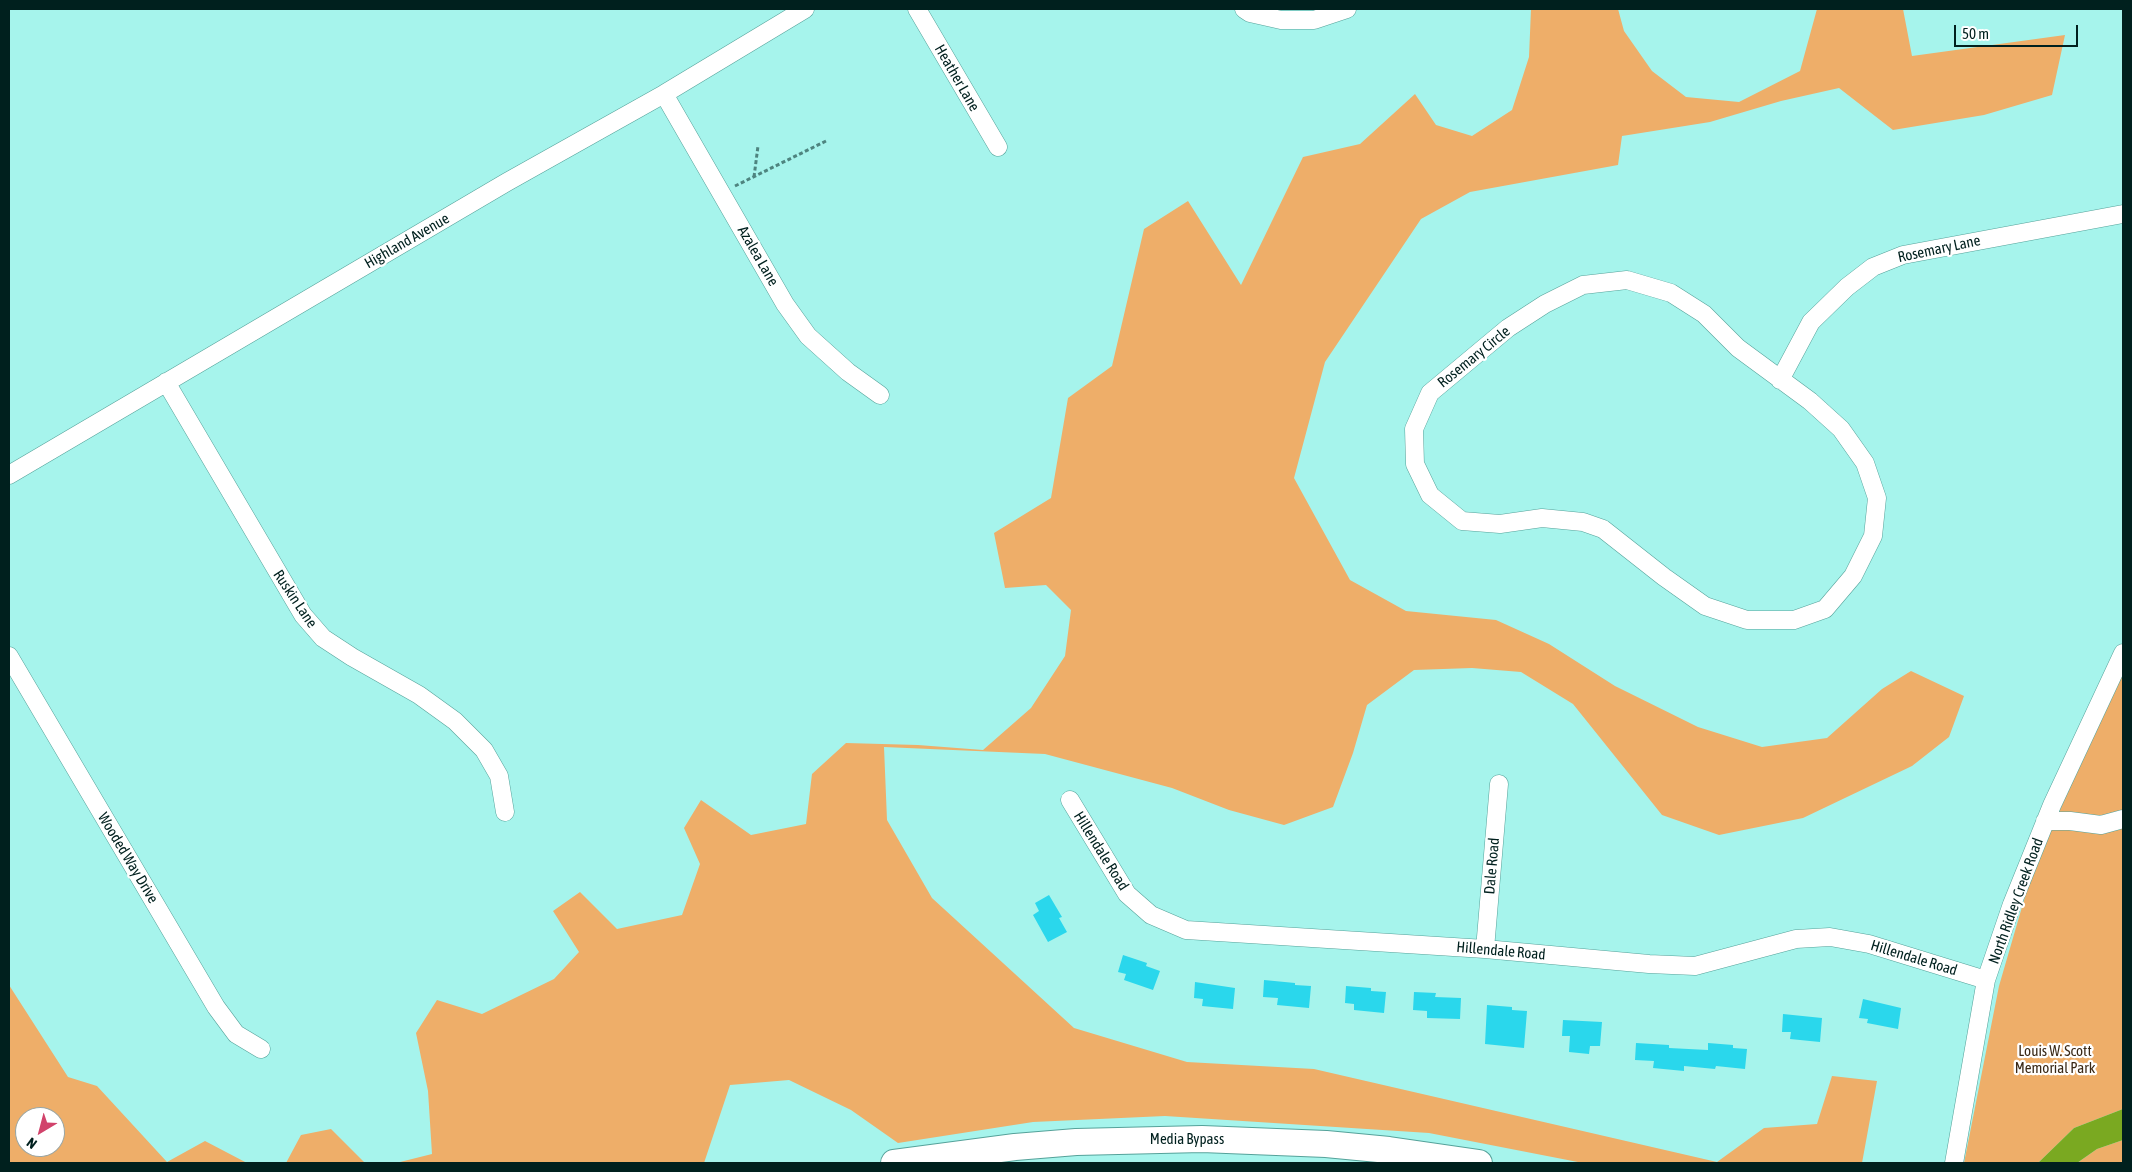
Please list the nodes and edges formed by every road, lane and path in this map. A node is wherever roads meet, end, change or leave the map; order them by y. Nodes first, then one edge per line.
1 (805, 9) edge
2 (917, 9) edge
3 (1244, 9) edge
4 (1347, 9) edge
5 (664, 94) junction
6 (826, 141) dead end
7 (758, 146) dead end
8 (998, 146) dead end
9 (754, 177) junction
10 (721, 193) junction
11 (2123, 214) edge
12 (1780, 380) junction
13 (166, 382) junction
14 (880, 395) dead end
15 (9, 475) edge
16 (2123, 653) edge
17 (9, 656) edge
18 (1499, 784) dead end
19 (1070, 800) dead end
20 (505, 812) dead end
21 (2123, 819) edge
22 (2046, 821) junction
23 (1485, 949) junction
24 (1986, 980) junction
25 (261, 1049) dead end
26 (894, 1163) edge
27 (1479, 1163) edge
28 (1954, 1163) edge

1 - 5 street, Highland Avenue
2 - 8 street, Heather Lane
3 - 4 street
5 - 10 street, Azalea Lane
5 - 13 street, Highland Avenue
6 - 9 path
7 - 9 path
9 - 10 path
10 - 14 street, Azalea Lane
11 - 12 street, Rosemary Lane
12 - 12 street, Rosemary Circle
13 - 15 street, Highland Avenue
13 - 20 street, Ruskin Lane
16 - 22 street, North Ridley Creek Road
17 - 25 street, Wooded Way Drive
18 - 23 street, Dale Road
19 - 23 street, Hillendale Road
21 - 22 street
22 - 24 street, North Ridley Creek Road
23 - 24 street, Hillendale Road
24 - 28 street, North Ridley Creek Road
26 - 27 highway, Media Bypass

